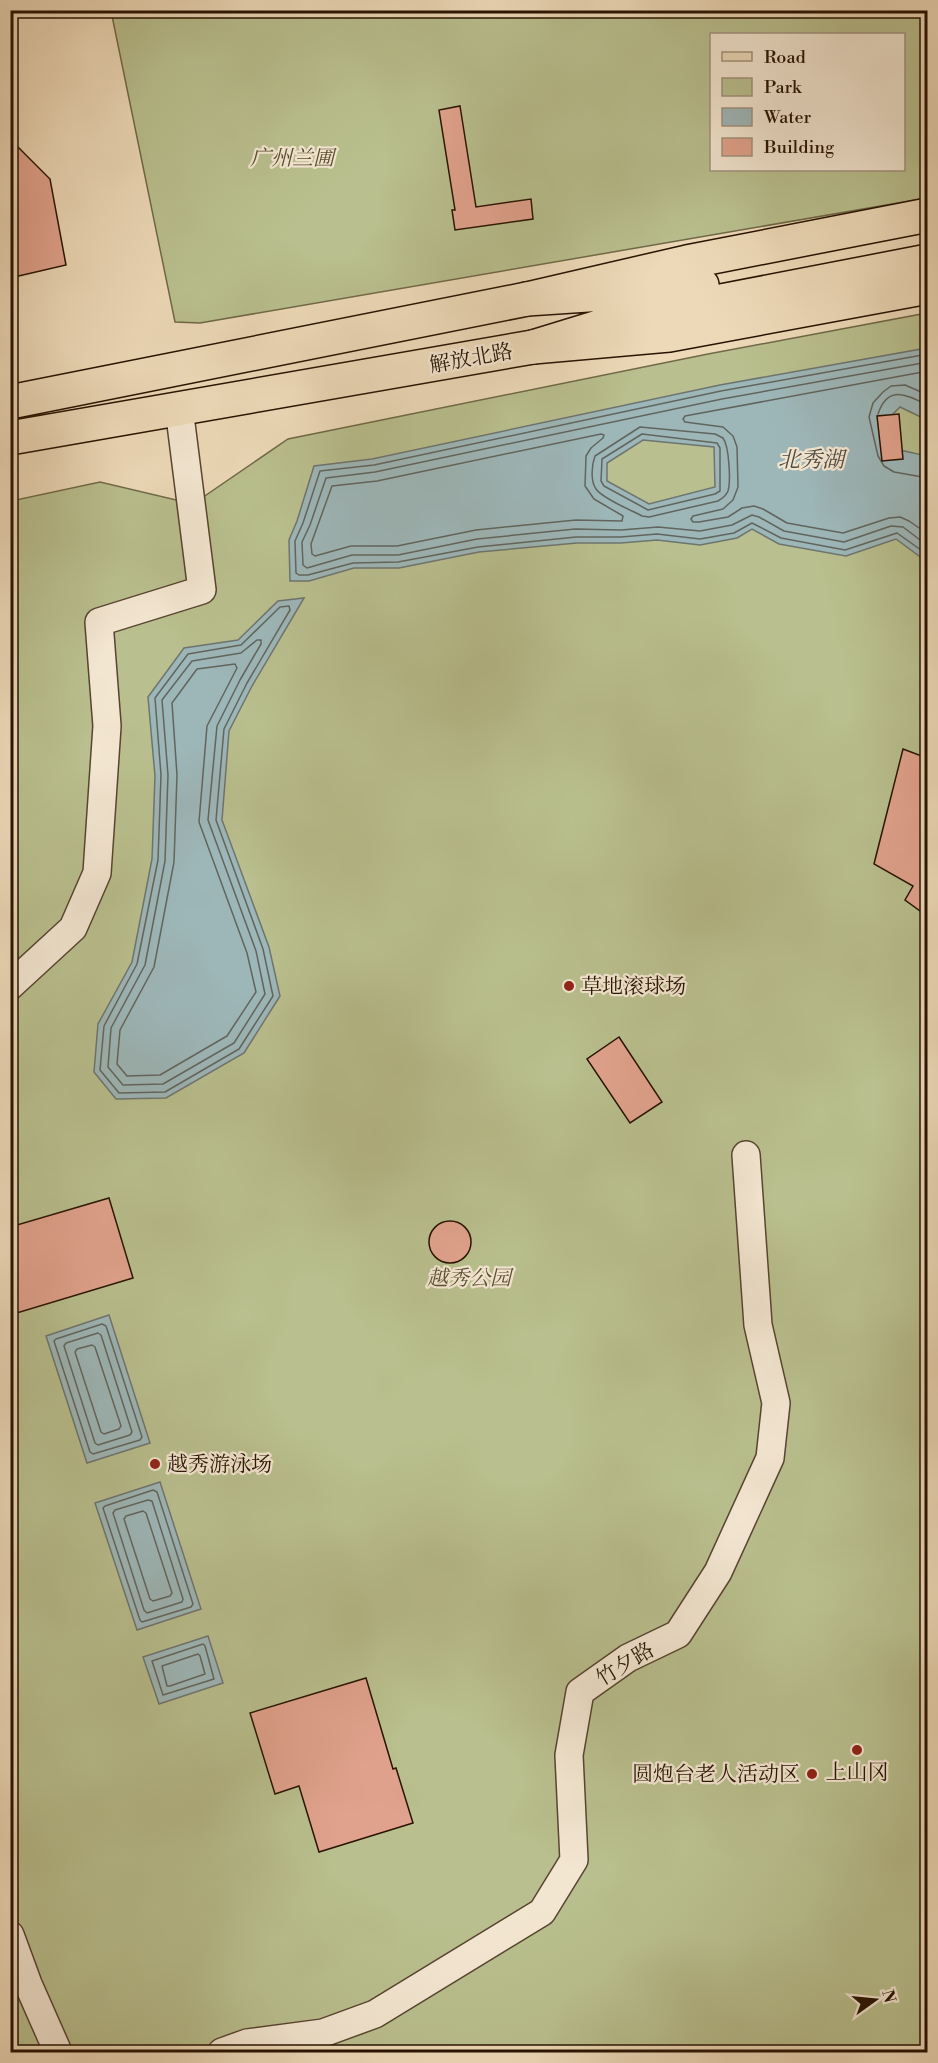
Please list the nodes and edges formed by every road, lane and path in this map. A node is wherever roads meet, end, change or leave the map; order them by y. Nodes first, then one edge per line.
1 (927, 215) edge
2 (927, 243) edge
3 (927, 261) edge
4 (927, 287) edge
5 (528, 298) junction
6 (533, 347) junction
7 (10, 402) edge
8 (179, 408) junction
9 (10, 438) edge
10 (10, 986) edge
11 (746, 1155) dead end
12 (10, 1935) edge
13 (58, 2052) edge
14 (222, 2052) edge

1 - 5 main road
2 - 5 main road
3 - 6 main road, 解放北路
4 - 6 main road
5 - 7 main road
6 - 8 main road, 解放北路
8 - 9 main road, 解放北路
8 - 10 street
11 - 14 street, 竹夕路
12 - 13 street

